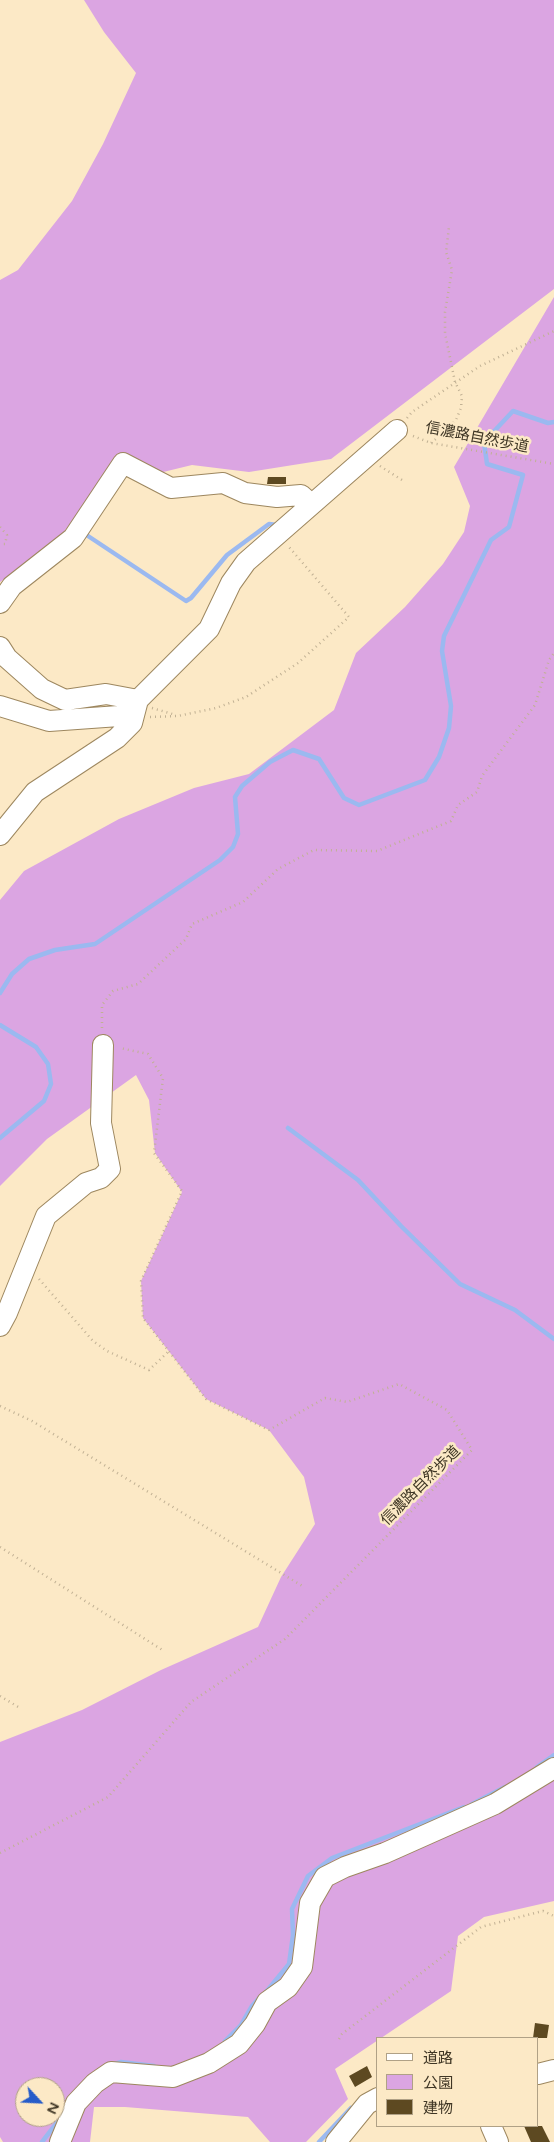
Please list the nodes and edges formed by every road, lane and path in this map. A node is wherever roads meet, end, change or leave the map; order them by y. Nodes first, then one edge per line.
1 (449, 227) dead end
2 (554, 331) edge
3 (455, 382) junction
4 (397, 430) junction
5 (431, 442) junction
6 (368, 456) junction
7 (554, 464) edge
8 (402, 480) dead end
9 (311, 504) junction
10 (0, 528) edge
11 (278, 534) junction
12 (0, 544) edge
13 (0, 603) edge
14 (0, 647) edge
15 (554, 653) edge
16 (0, 706) edge
17 (135, 713) junction
18 (178, 716) junction
19 (0, 836) edge
20 (102, 1045) junction
21 (26, 1265) junction
22 (0, 1326) edge
23 (169, 1352) junction
24 (0, 1406) edge
25 (0, 1547) edge
26 (304, 1587) dead end
27 (164, 1651) dead end
28 (0, 1696) edge
29 (20, 1708) dead end
30 (554, 1768) edge
31 (0, 1853) edge
32 (554, 1916) edge
33 (339, 2039) dead end
34 (554, 2070) edge
35 (539, 2074) edge
36 (376, 2099) edge
37 (491, 2127) edge
38 (60, 2142) edge
39 (336, 2142) edge
40 (498, 2142) edge

1 - 3 path
2 - 3 path
3 - 4 path
3 - 5 path
4 - 5 path, 信濃路自然歩道
4 - 6 street
5 - 7 path, 信濃路自然歩道
6 - 8 path
6 - 9 street
9 - 11 street
9 - 13 street
10 - 12 path
11 - 17 street
11 - 18 path
14 - 17 street
15 - 20 path
16 - 17 street
17 - 18 path
17 - 18 path
17 - 19 street
20 - 21 street
20 - 23 path, 信濃路自然歩道
21 - 22 street
21 - 23 path
23 - 31 path, 信濃路自然歩道
24 - 26 path
25 - 27 path
28 - 29 path
30 - 38 street
32 - 33 path
34 - 35 street
36 - 39 street
37 - 40 street

